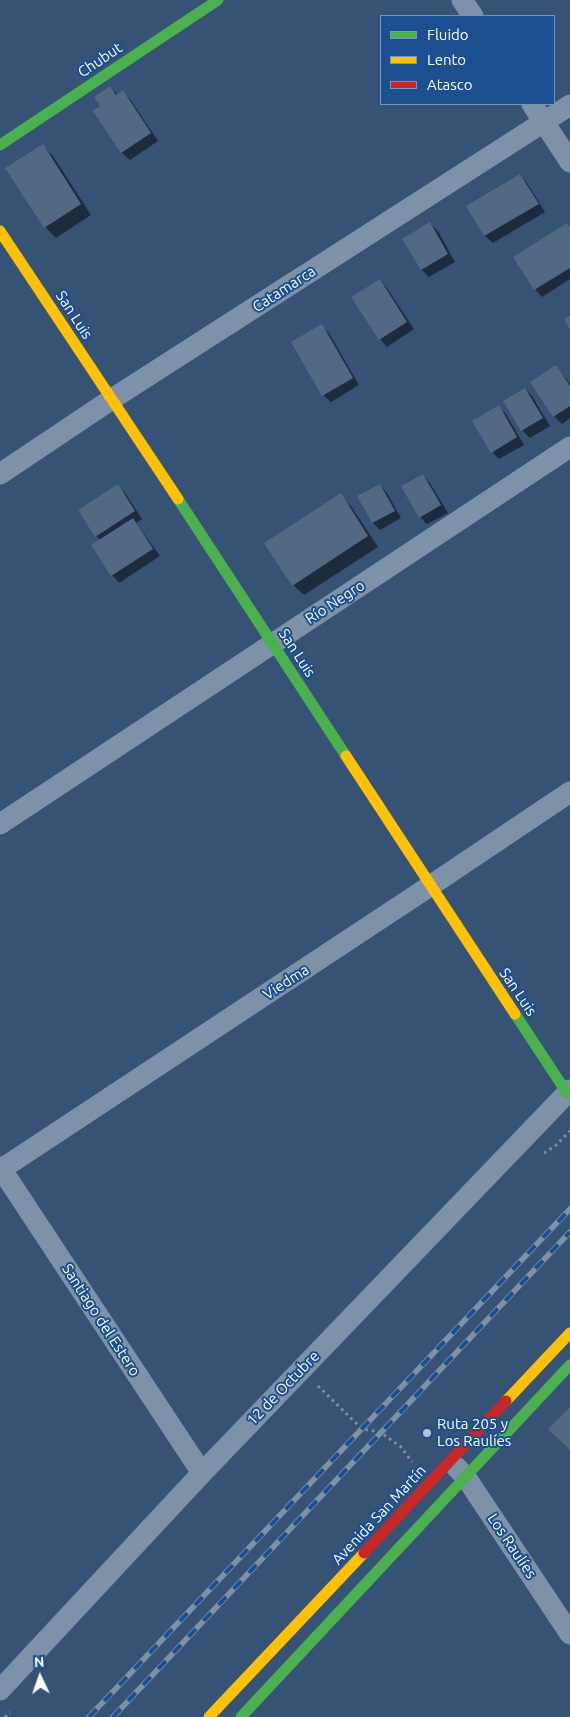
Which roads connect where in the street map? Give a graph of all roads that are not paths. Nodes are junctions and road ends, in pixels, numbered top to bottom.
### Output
1 (218, 0) edge
2 (462, 0) edge
3 (472, 15) edge
4 (533, 105) edge
5 (570, 105) edge
6 (544, 122) junction
7 (0, 145) edge
8 (570, 162) edge
9 (0, 230) edge
10 (112, 399) junction
11 (570, 447) edge
12 (0, 474) edge
13 (273, 643) junction
14 (570, 792) edge
15 (0, 824) edge
16 (430, 886) junction
17 (569, 1092) edge
18 (0, 1169) edge
19 (570, 1332) edge
20 (570, 1365) edge
21 (458, 1468) junction
22 (202, 1473) junction
23 (570, 1634) edge
24 (0, 1690) edge
25 (226, 1700) junction
26 (209, 1717) edge
27 (240, 1717) edge

1 - 7 street, Chubut
2 - 3 street
4 - 6 street
5 - 6 street, Catamarca
6 - 8 street
6 - 10 street, Catamarca
9 - 10 street, San Luis
10 - 12 street, Catamarca
10 - 13 street, San Luis
11 - 13 street, Río Negro
13 - 15 street, Río Negro
13 - 16 street, San Luis
14 - 16 street, Viedma
16 - 17 street, San Luis
16 - 18 street, Viedma
17 - 22 street, 12 de Octubre
18 - 22 street, Santiago del Estero
19 - 21 street, Avenida San Martín
20 - 21 street, Avenida San Martín
21 - 23 street, Los Raulíes
21 - 25 street, Avenida San Martín
21 - 27 street, Avenida San Martín
22 - 24 street, 12 de Octubre
25 - 26 street, Avenida San Martín
25 - 27 street

